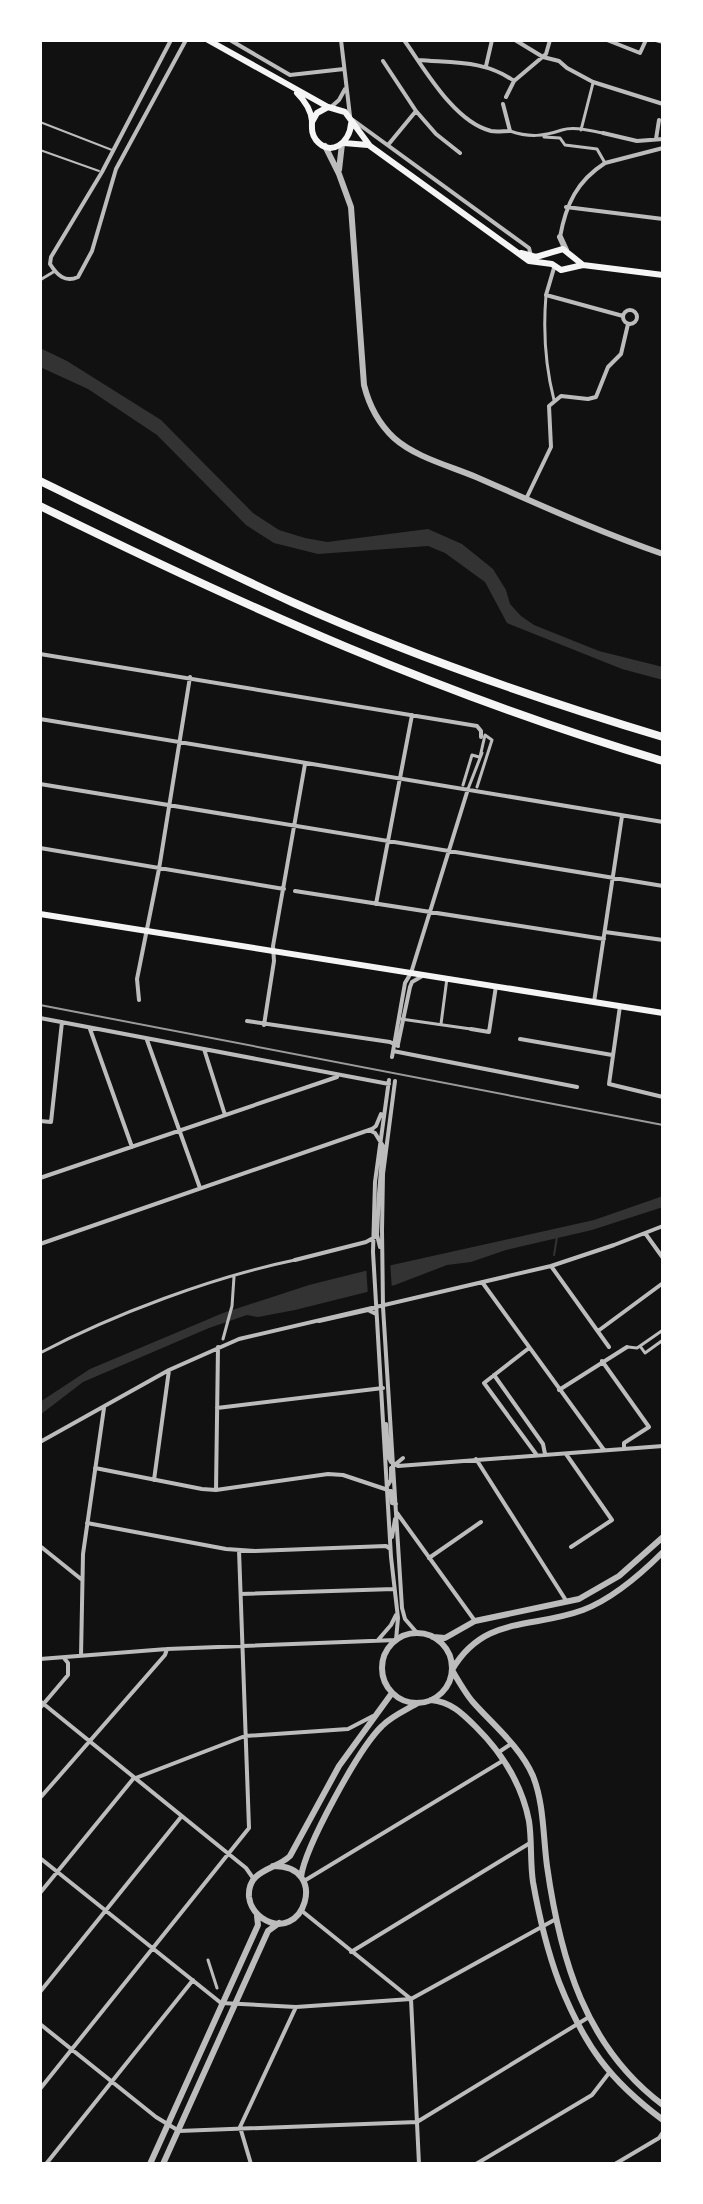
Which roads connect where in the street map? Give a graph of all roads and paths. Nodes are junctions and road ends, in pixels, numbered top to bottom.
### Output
1 (171, 40) edge
2 (186, 40) edge
3 (208, 40) edge
4 (230, 40) edge
5 (341, 40) edge
6 (404, 40) edge
7 (492, 40) edge
8 (515, 40) edge
9 (550, 40) edge
10 (607, 40) edge
11 (646, 40) edge
12 (656, 40) edge
13 (663, 42) edge
14 (543, 57) junction
15 (418, 60) junction
16 (383, 61) dead end
17 (486, 66) junction
18 (344, 69) junction
19 (514, 81) junction
20 (593, 82) junction
21 (346, 86) junction
22 (295, 90) junction
23 (506, 97) dead end
24 (503, 104) dead end
25 (663, 104) edge
26 (330, 107) junction
27 (416, 111) junction
28 (659, 120) dead end
29 (351, 121) junction
30 (40, 122) edge
31 (312, 122) junction
32 (581, 130) junction
33 (510, 131) junction
34 (603, 133) joint
35 (544, 135) junction
36 (656, 139) junction
37 (663, 139) edge
38 (343, 144) junction
39 (388, 145) junction
40 (325, 146) junction
41 (370, 146) junction
42 (663, 148) edge
43 (40, 150) edge
44 (113, 151) junction
45 (460, 153) dead end
46 (605, 163) junction
47 (102, 172) junction
48 (339, 174) junction
49 (566, 207) junction
50 (663, 219) edge
51 (560, 237) junction
52 (517, 252) junction
53 (554, 252) junction
54 (568, 253) junction
55 (531, 256) junction
56 (583, 265) junction
57 (553, 266) junction
58 (568, 268) junction
59 (55, 271) junction
60 (663, 275) edge
61 (40, 280) edge
62 (546, 295) junction
63 (623, 316) junction
64 (628, 324) junction
65 (554, 400) junction
66 (40, 481) edge
67 (526, 499) junction
68 (40, 506) edge
69 (663, 554) edge
70 (40, 654) edge
71 (190, 677) junction
72 (412, 715) junction
73 (40, 719) edge
74 (481, 737) dead end
75 (663, 737) edge
76 (180, 741) junction
77 (481, 755) junction
78 (486, 759) junction
79 (663, 761) edge
80 (305, 764) junction
81 (400, 778) junction
82 (40, 784) edge
83 (463, 785) dead end
84 (477, 787) dead end
85 (468, 789) junction
86 (169, 806) junction
87 (622, 816) junction
88 (663, 822) edge
89 (293, 828) junction
90 (387, 842) junction
91 (40, 848) edge
92 (449, 852) junction
93 (159, 869) junction
94 (613, 878) junction
95 (663, 886) edge
96 (284, 889) junction
97 (295, 891) dead end
98 (376, 904) junction
99 (430, 911) junction
100 (40, 914) edge
101 (147, 931) junction
102 (605, 932) junction
103 (604, 939) junction
104 (663, 940) edge
105 (273, 951) junction
106 (400, 971) junction
107 (411, 973) junction
108 (424, 975) junction
109 (447, 978) junction
110 (407, 980) junction
111 (496, 986) junction
112 (139, 1000) dead end
113 (594, 1002) junction
114 (620, 1006) junction
115 (663, 1013) edge
116 (40, 1018) edge
117 (400, 1019) junction
118 (247, 1021) dead end
119 (62, 1022) junction
120 (441, 1024) junction
121 (264, 1025) junction
122 (89, 1028) junction
123 (471, 1029) joint
124 (520, 1039) dead end
125 (147, 1040) junction
126 (204, 1049) junction
127 (395, 1049) junction
128 (612, 1055) junction
129 (341, 1076) junction
130 (391, 1082) junction
131 (577, 1087) dead end
132 (663, 1097) edge
133 (385, 1103) junction
134 (225, 1115) junction
135 (40, 1121) edge
136 (367, 1130) junction
137 (179, 1132) junction
138 (380, 1139) junction
139 (387, 1144) junction
140 (132, 1147) junction
141 (40, 1178) edge
142 (200, 1188) junction
143 (663, 1226) edge
144 (382, 1230) junction
145 (645, 1233) junction
146 (373, 1243) junction
147 (40, 1244) edge
148 (383, 1247) junction
149 (663, 1258) edge
150 (295, 1260) joint
151 (551, 1266) junction
152 (234, 1277) junction
153 (482, 1282) junction
154 (663, 1283) edge
155 (383, 1305) junction
156 (377, 1307) junction
157 (377, 1315) junction
158 (313, 1321) junction
159 (663, 1330) edge
160 (598, 1331) junction
161 (223, 1339) dead end
162 (663, 1340) edge
163 (640, 1346) junction
164 (218, 1347) junction
165 (609, 1347) dead end
166 (627, 1347) joint
167 (529, 1348) junction
168 (40, 1353) edge
169 (602, 1361) junction
170 (169, 1370) junction
171 (494, 1375) junction
172 (383, 1388) junction
173 (559, 1390) junction
174 (104, 1406) junction
175 (217, 1408) junction
176 (384, 1418) junction
177 (40, 1442) edge
178 (663, 1446) edge
179 (393, 1449) junction
180 (624, 1449) junction
181 (604, 1450) junction
182 (565, 1453) junction
183 (545, 1454) junction
184 (537, 1455) junction
185 (403, 1458) junction
186 (476, 1459) junction
187 (395, 1464) junction
188 (410, 1464) junction
189 (95, 1468) junction
190 (395, 1475) junction
191 (154, 1480) junction
192 (373, 1484) junction
193 (389, 1487) junction
194 (216, 1490) junction
195 (396, 1504) junction
196 (397, 1515) junction
197 (481, 1522) dead end
198 (87, 1523) junction
199 (663, 1537) edge
200 (391, 1541) junction
201 (40, 1546) edge
202 (386, 1547) junction
203 (571, 1547) dead end
204 (239, 1550) junction
205 (663, 1552) edge
206 (429, 1558) junction
207 (81, 1579) junction
208 (391, 1589) junction
209 (241, 1594) junction
210 (567, 1602) junction
211 (396, 1609) junction
212 (475, 1621) junction
213 (418, 1634) junction
214 (433, 1637) junction
215 (396, 1640) junction
216 (376, 1642) junction
217 (243, 1646) junction
218 (167, 1649) junction
219 (81, 1656) junction
220 (64, 1658) junction
221 (40, 1659) edge
222 (452, 1670) junction
223 (392, 1693) junction
224 (431, 1700) junction
225 (419, 1703) junction
226 (41, 1704) edge
227 (375, 1715) junction
228 (245, 1736) junction
229 (89, 1742) junction
230 (511, 1744) junction
231 (499, 1752) junction
232 (504, 1760) junction
233 (133, 1779) junction
234 (40, 1798) edge
235 (181, 1817) junction
236 (544, 1833) junction
237 (530, 1841) junction
238 (229, 1854) junction
239 (40, 1858) edge
240 (273, 1866) junction
241 (56, 1871) junction
242 (302, 1879) junction
243 (254, 1880) junction
244 (40, 1893) edge
245 (105, 1909) junction
246 (302, 1911) junction
247 (256, 1913) junction
248 (556, 1919) junction
249 (279, 1923) junction
250 (542, 1926) junction
251 (154, 1948) junction
252 (351, 1952) junction
253 (208, 1960) dead end
254 (193, 1980) junction
255 (217, 1988) dead end
256 (40, 1992) edge
257 (411, 1999) junction
258 (221, 2003) junction
259 (234, 2006) junction
260 (296, 2007) junction
261 (589, 2017) junction
262 (579, 2023) junction
263 (40, 2024) edge
264 (72, 2050) junction
265 (609, 2073) junction
266 (111, 2081) junction
267 (40, 2089) edge
268 (663, 2105) edge
269 (663, 2120) edge
270 (417, 2122) junction
271 (168, 2125) junction
272 (240, 2127) junction
273 (179, 2131) junction
274 (663, 2132) edge
275 (46, 2164) edge
276 (150, 2164) edge
277 (163, 2164) edge
278 (251, 2164) edge
279 (419, 2164) edge
280 (476, 2164) edge
281 (615, 2164) edge

1 - 44 street
2 - 59 street
3 - 22 main road
4 - 18 street
5 - 18 street
6 - 15 street
7 - 17 street
8 - 14 street
9 - 14 street
10 - 11 street
12 - 13 street
14 - 19 street
14 - 20 street
15 - 17 street
15 - 33 street
16 - 27 street
17 - 19 street
18 - 21 street
19 - 23 street
20 - 25 street
20 - 32 street
21 - 26 street
21 - 29 street
22 - 26 main road
22 - 31 main road
24 - 33 street
26 - 29 main road
26 - 31 main road
27 - 39 street
27 - 45 street
28 - 36 street
29 - 38 main road
29 - 39 street
29 - 41 main road
30 - 44 lane
31 - 40 main road
32 - 34 street
32 - 35 street
33 - 35 street
34 - 36 street
35 - 46 street
36 - 37 street
38 - 40 main road
38 - 41 main road
38 - 48 street
39 - 55 street
40 - 48 street
41 - 52 main road
42 - 46 street
43 - 47 lane
44 - 47 street
46 - 49 street
47 - 59 street
48 - 67 street
49 - 50 street
49 - 51 street
51 - 53 street
51 - 54 street
52 - 55 main road
52 - 57 main road
53 - 54 main road
53 - 55 main road
53 - 57 main road
54 - 56 main road
54 - 58 main road
56 - 58 main road
56 - 60 main road
57 - 58 main road
57 - 62 street
59 - 61 street
62 - 63 street
62 - 65 street
63 - 64 street
63 - 64 street
64 - 65 street
65 - 67 street
66 - 75 highway
67 - 69 street
68 - 79 highway
70 - 71 street
71 - 72 street
71 - 76 street
72 - 74 street
72 - 81 street
73 - 76 street
76 - 80 street
76 - 86 street
77 - 78 street
77 - 78 street
77 - 83 street
77 - 85 street
78 - 84 street
80 - 81 street
80 - 89 street
81 - 85 street
81 - 90 street
82 - 86 street
85 - 87 street
85 - 92 street
86 - 89 street
86 - 93 street
87 - 88 street
87 - 94 street
89 - 90 street
89 - 96 street
90 - 92 street
90 - 98 street
91 - 93 street
92 - 94 street
92 - 99 street
93 - 96 street
93 - 101 street
94 - 95 street
94 - 102 street
96 - 105 street
97 - 98 street
98 - 99 street
99 - 103 street
99 - 107 street
100 - 101 main road
101 - 105 main road
101 - 112 street
102 - 103 street
102 - 104 street
103 - 113 street
105 - 106 main road
105 - 121 street
106 - 107 main road
106 - 110 street
107 - 108 main road
107 - 110 street
108 - 109 main road
108 - 117 street
109 - 111 main road
109 - 120 street
110 - 117 street
111 - 113 main road
111 - 123 street
113 - 114 main road
114 - 115 main road
114 - 128 street
116 - 119 street
117 - 120 street
117 - 127 street
118 - 121 street
119 - 122 street
119 - 135 street
120 - 123 street
121 - 127 street
122 - 125 street
122 - 140 street
124 - 128 street
125 - 126 street
125 - 137 street
126 - 129 street
126 - 134 street
127 - 131 street
128 - 132 street
129 - 130 street
129 - 134 street
130 - 133 street
130 - 139 street
133 - 136 street
133 - 138 street
134 - 137 street
136 - 138 street
136 - 142 street
137 - 140 street
137 - 142 street
138 - 139 street
138 - 146 street
139 - 144 street
139 - 146 street
140 - 141 street
142 - 147 street
143 - 145 street
144 - 146 street
144 - 148 street
145 - 149 street
145 - 151 street
146 - 148 street
146 - 148 street
146 - 150 street
146 - 156 street
148 - 155 street
150 - 152 street
151 - 153 street
151 - 160 street
152 - 161 street
152 - 168 street
153 - 155 street
153 - 167 street
154 - 160 street
155 - 156 street
155 - 179 street
156 - 157 street
156 - 158 street
157 - 158 street
157 - 172 street
158 - 164 street
159 - 163 street
160 - 165 street
162 - 163 street
163 - 166 street
164 - 170 street
164 - 175 street
166 - 169 street
167 - 171 street
167 - 173 street
169 - 173 street
169 - 180 street
170 - 174 street
170 - 191 street
171 - 183 street
171 - 184 street
172 - 175 street
172 - 176 street
173 - 181 street
174 - 177 street
174 - 189 street
175 - 194 street
176 - 187 street
176 - 193 street
178 - 180 street
179 - 185 street
179 - 187 street
180 - 181 street
181 - 182 street
182 - 183 street
182 - 203 street
183 - 184 street
184 - 186 street
185 - 187 street
185 - 188 street
186 - 188 street
186 - 210 street
187 - 188 street
187 - 190 street
187 - 193 street
188 - 190 street
189 - 191 street
189 - 198 street
190 - 195 street
191 - 194 street
192 - 193 street
192 - 193 street
192 - 194 street
193 - 195 street
193 - 200 street
195 - 196 street
196 - 200 street
196 - 206 street
196 - 213 street
197 - 206 street
198 - 204 street
198 - 207 street
199 - 210 street
200 - 202 street
201 - 207 street
202 - 204 street
202 - 208 street
204 - 209 street
205 - 222 street
206 - 212 street
207 - 219 street
208 - 209 street
208 - 211 street
209 - 217 street
210 - 212 street
211 - 215 street
211 - 216 street
212 - 214 street
213 - 214 street
213 - 215 street
214 - 222 street
215 - 216 street
215 - 223 street
216 - 217 street
217 - 218 street
217 - 228 street
218 - 219 street
218 - 229 street
219 - 220 street
220 - 221 street
220 - 226 street
222 - 224 street
222 - 230 street
223 - 225 street
223 - 227 street
224 - 225 street
224 - 231 street
225 - 242 street
226 - 229 street
227 - 228 street
227 - 240 street
228 - 233 street
228 - 238 street
229 - 233 street
229 - 234 street
230 - 231 street
230 - 236 street
231 - 232 street
232 - 237 street
232 - 242 street
233 - 235 street
233 - 241 street
235 - 238 street
235 - 245 street
236 - 237 street
236 - 248 street
237 - 250 street
237 - 252 street
238 - 243 street
238 - 251 street
239 - 241 street
240 - 242 street
240 - 243 street
241 - 244 street
241 - 245 street
242 - 246 street
243 - 247 street
245 - 251 street
245 - 256 street
246 - 249 street
246 - 252 street
247 - 249 street
247 - 258 street
248 - 250 street
248 - 261 street
249 - 259 street
250 - 257 street
250 - 262 street
251 - 254 street
251 - 264 street
252 - 257 street
253 - 255 street
254 - 258 street
254 - 266 street
257 - 260 street
257 - 270 street
258 - 259 street
258 - 271 street
259 - 260 street
259 - 273 street
260 - 272 street
261 - 262 street
261 - 268 street
262 - 265 street
262 - 270 street
263 - 264 street
264 - 266 street
264 - 267 street
265 - 269 street
265 - 280 street
266 - 271 street
266 - 275 street
270 - 272 street
270 - 279 street
271 - 273 street
271 - 276 street
272 - 273 street
272 - 278 street
273 - 277 street
274 - 281 street

